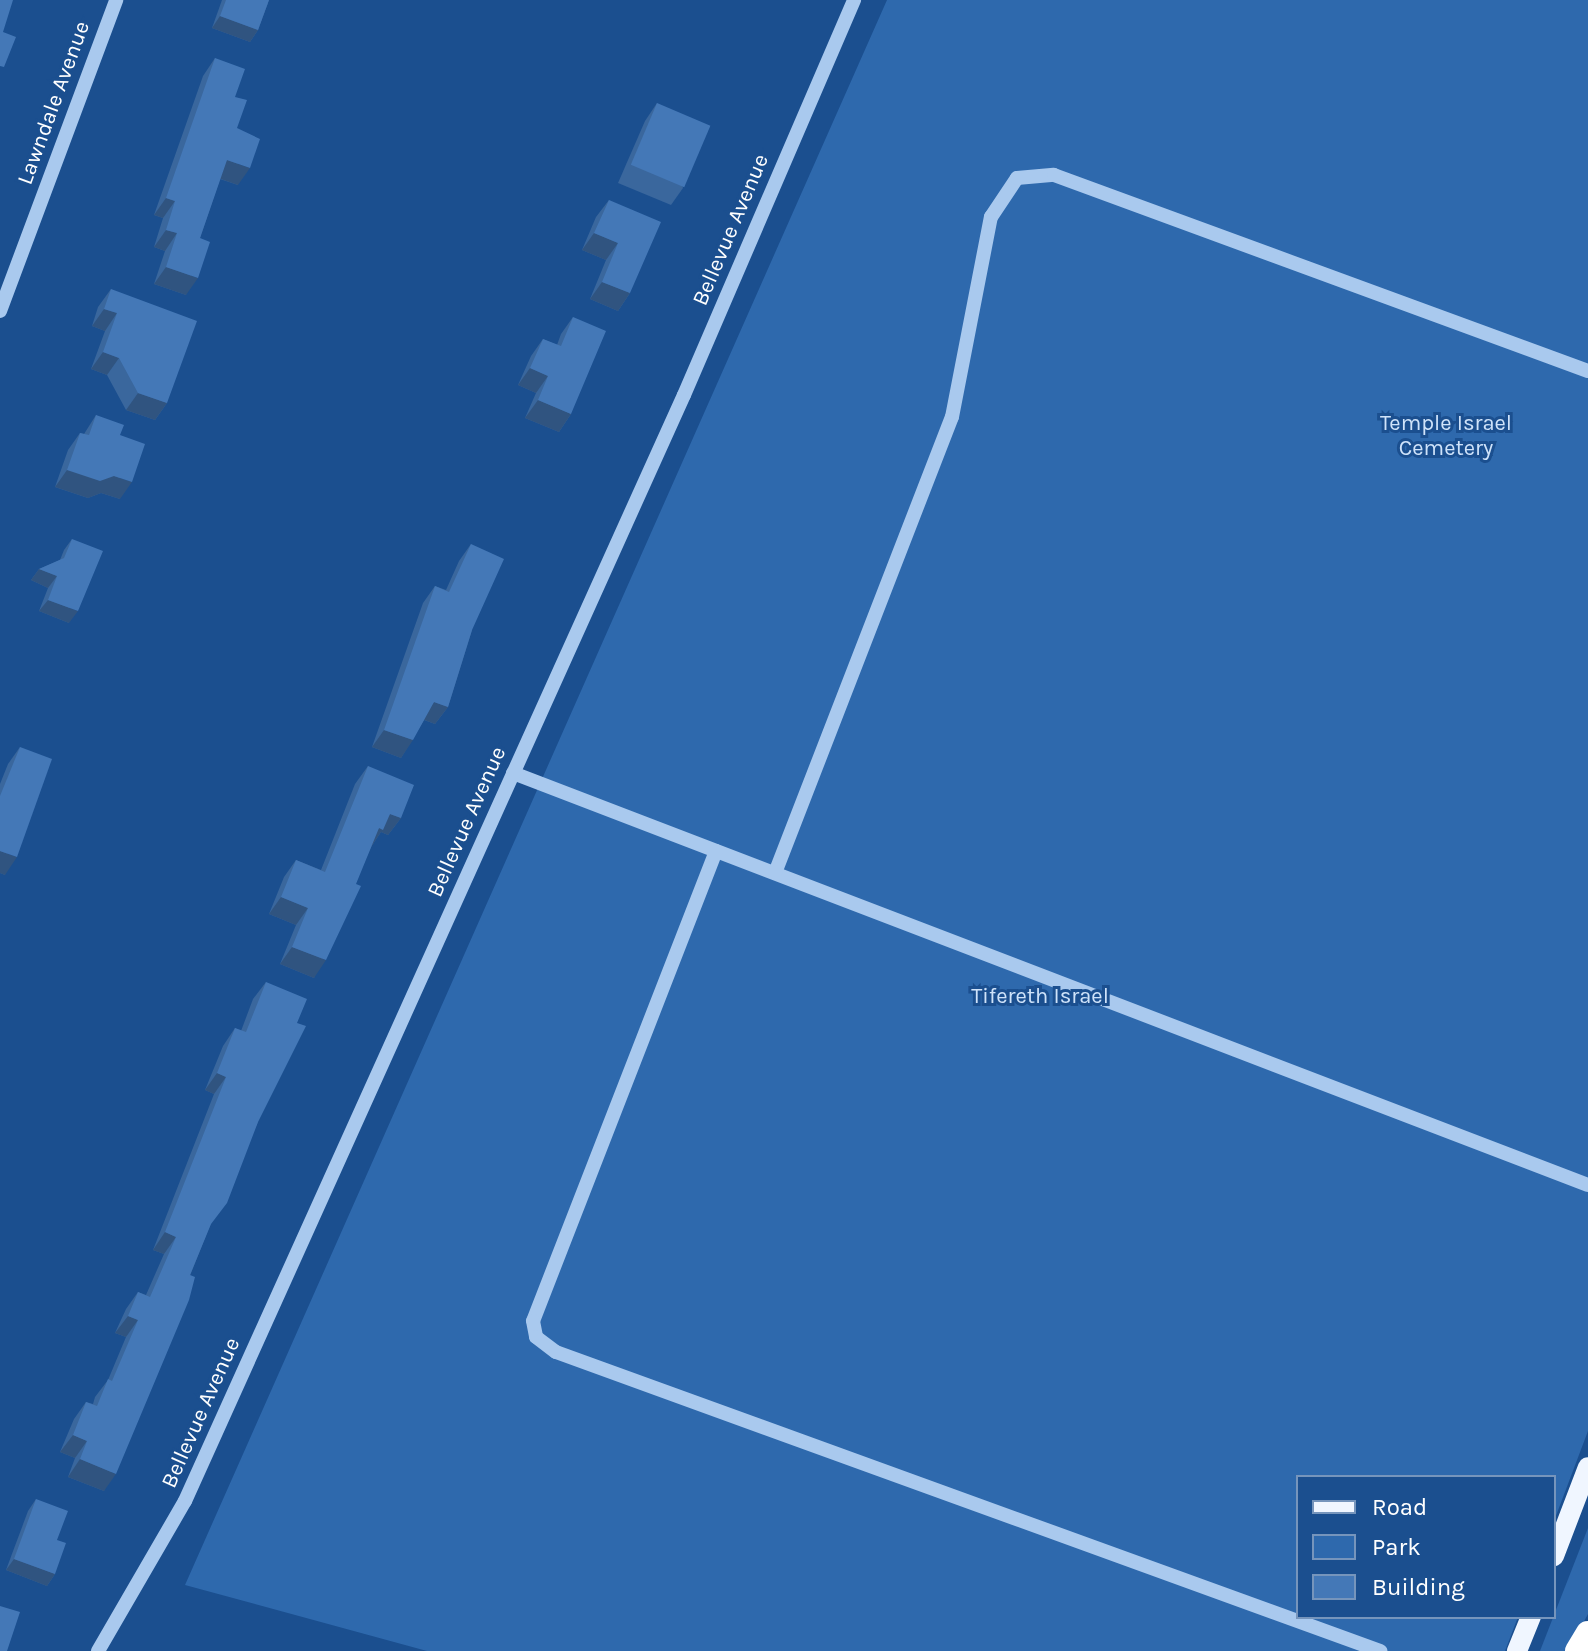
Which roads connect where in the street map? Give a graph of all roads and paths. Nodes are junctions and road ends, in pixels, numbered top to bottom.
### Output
1 (116, 0) edge
2 (854, 0) edge
3 (0, 311) edge
4 (1588, 371) edge
5 (513, 773) junction
6 (716, 851) junction
7 (775, 873) junction
8 (1588, 1185) edge
9 (1588, 1467) edge
10 (1556, 1551) edge
11 (1530, 1619) edge
12 (1588, 1633) edge
13 (98, 1651) edge
14 (1380, 1651) edge
15 (1517, 1651) edge
16 (1577, 1651) edge

1 - 3 street, Lawndale Avenue
2 - 5 street, Bellevue Avenue
4 - 7 street
5 - 6 street
5 - 13 street, Bellevue Avenue
6 - 7 street
6 - 14 street
7 - 8 street
9 - 10 main road
11 - 15 main road
12 - 16 highway

